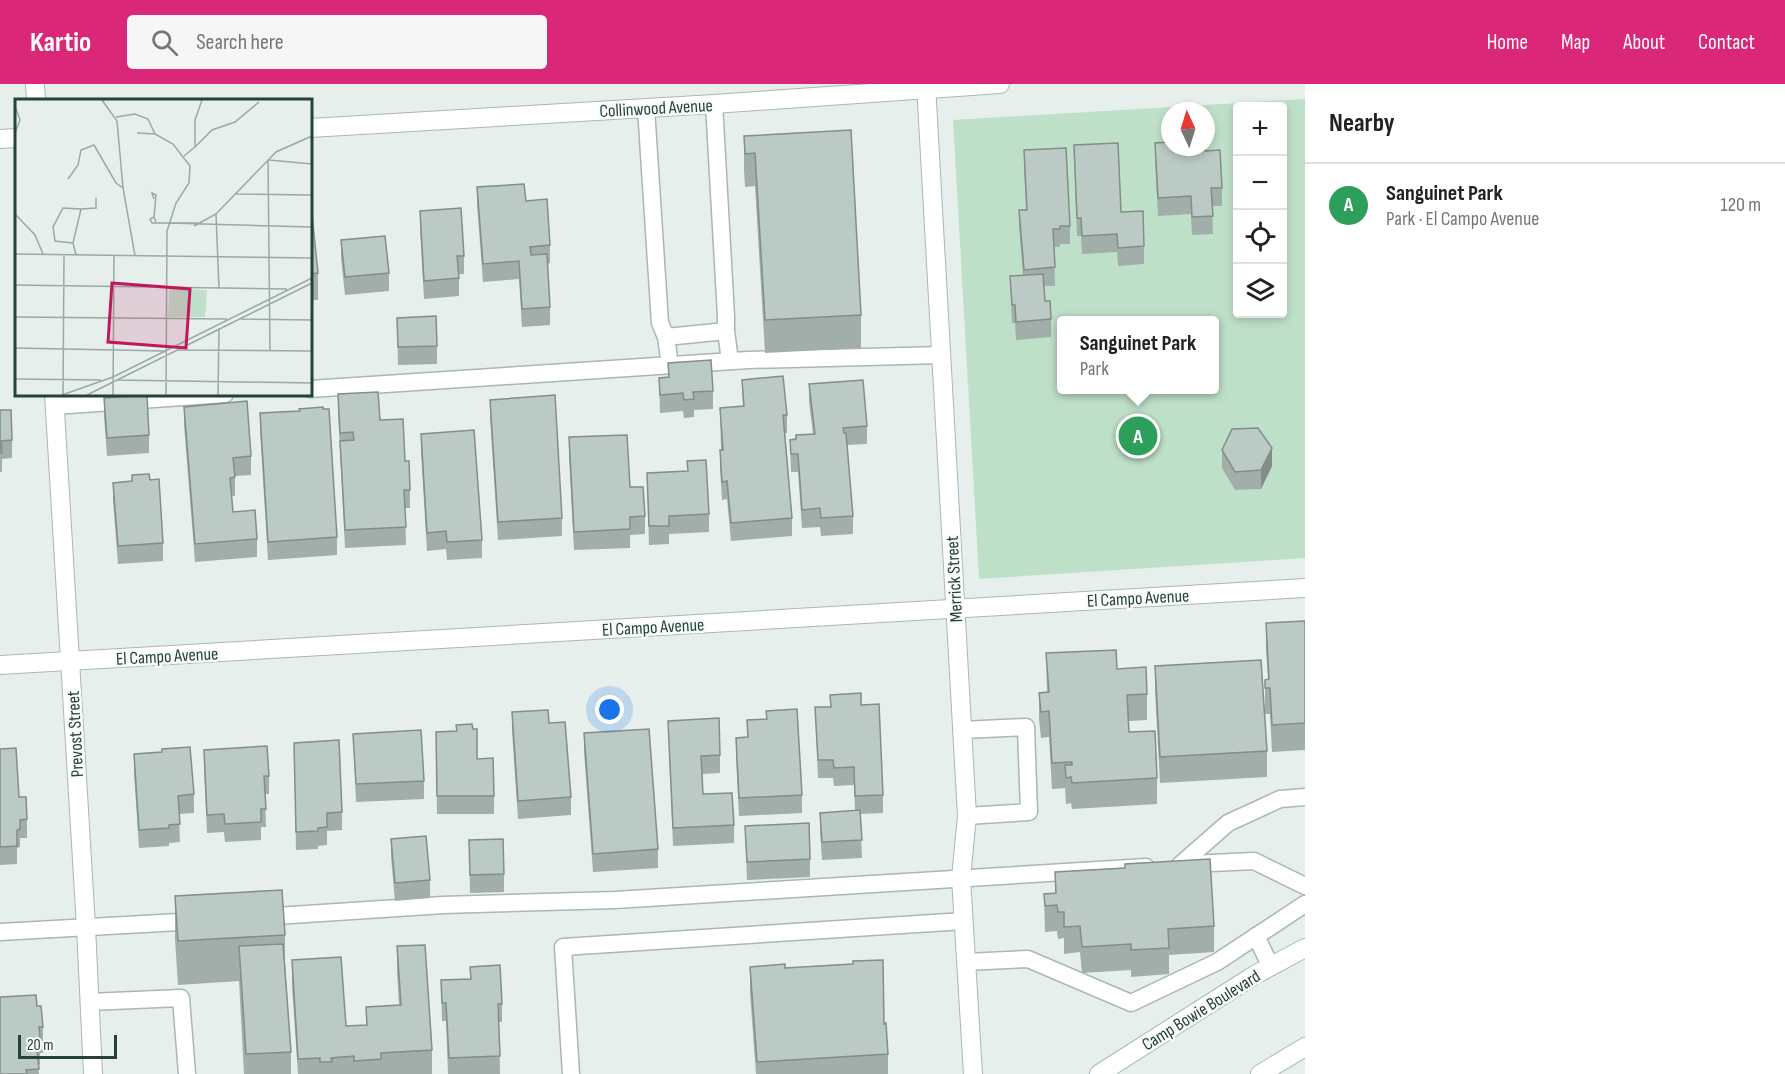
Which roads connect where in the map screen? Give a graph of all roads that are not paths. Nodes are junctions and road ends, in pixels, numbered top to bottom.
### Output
1 (34, 84) edge
2 (1000, 84) edge
3 (927, 86) edge
4 (36, 99) edge
5 (714, 104) junction
6 (646, 108) junction
7 (312, 128) edge
8 (15, 138) edge
9 (0, 139) edge
10 (726, 331) junction
11 (666, 337) junction
12 (941, 356) junction
13 (730, 361) junction
14 (669, 365) junction
15 (312, 388) edge
16 (168, 396) edge
17 (55, 400) edge
18 (1305, 588) edge
19 (955, 609) junction
20 (71, 661) junction
21 (0, 665) edge
22 (962, 730) junction
23 (1305, 797) edge
24 (966, 816) junction
25 (1168, 865) junction
26 (961, 878) junction
27 (1305, 886) edge
28 (1305, 904) edge
29 (247, 918) edge
30 (212, 920) edge
31 (964, 921) junction
32 (86, 927) junction
33 (0, 932) edge
34 (1256, 936) junction
35 (1305, 948) edge
36 (966, 962) junction
37 (1271, 967) junction
38 (89, 1002) junction
39 (1305, 1047) edge
40 (93, 1074) edge
41 (187, 1074) edge
42 (571, 1074) edge
43 (973, 1074) edge
44 (1099, 1074) edge
45 (1260, 1074) edge

1 - 4 street
2 - 3 street, Collinwood Avenue
3 - 5 street, Collinwood Avenue
3 - 12 street, Merrick Street
5 - 6 street, Collinwood Avenue
5 - 10 lane
6 - 7 street, Collinwood Avenue
6 - 11 lane
8 - 9 street
10 - 11 lane
10 - 13 lane
11 - 14 lane
12 - 13 lane
12 - 19 street, Merrick Street
13 - 14 lane
14 - 15 lane
16 - 17 lane
17 - 20 street, Prevost Street
18 - 19 street, El Campo Avenue
19 - 20 street, El Campo Avenue
19 - 22 street, Merrick Street
20 - 21 street, El Campo Avenue
20 - 32 street, Prevost Street
22 - 24 street, Merrick Street
22 - 24 lane
23 - 25 lane
24 - 26 street, Merrick Street
25 - 26 lane
25 - 27 lane
26 - 29 lane
26 - 31 street, Merrick Street
28 - 34 lane
30 - 32 lane
31 - 36 street, Merrick Street
31 - 42 lane
32 - 33 lane
32 - 38 street, Prevost Street
34 - 36 lane
34 - 37 lane
35 - 37 street, Camp Bowie Boulevard
36 - 43 street, Merrick Street
37 - 44 street, Camp Bowie Boulevard
38 - 40 street, Prevost Street
38 - 41 lane
39 - 45 street

